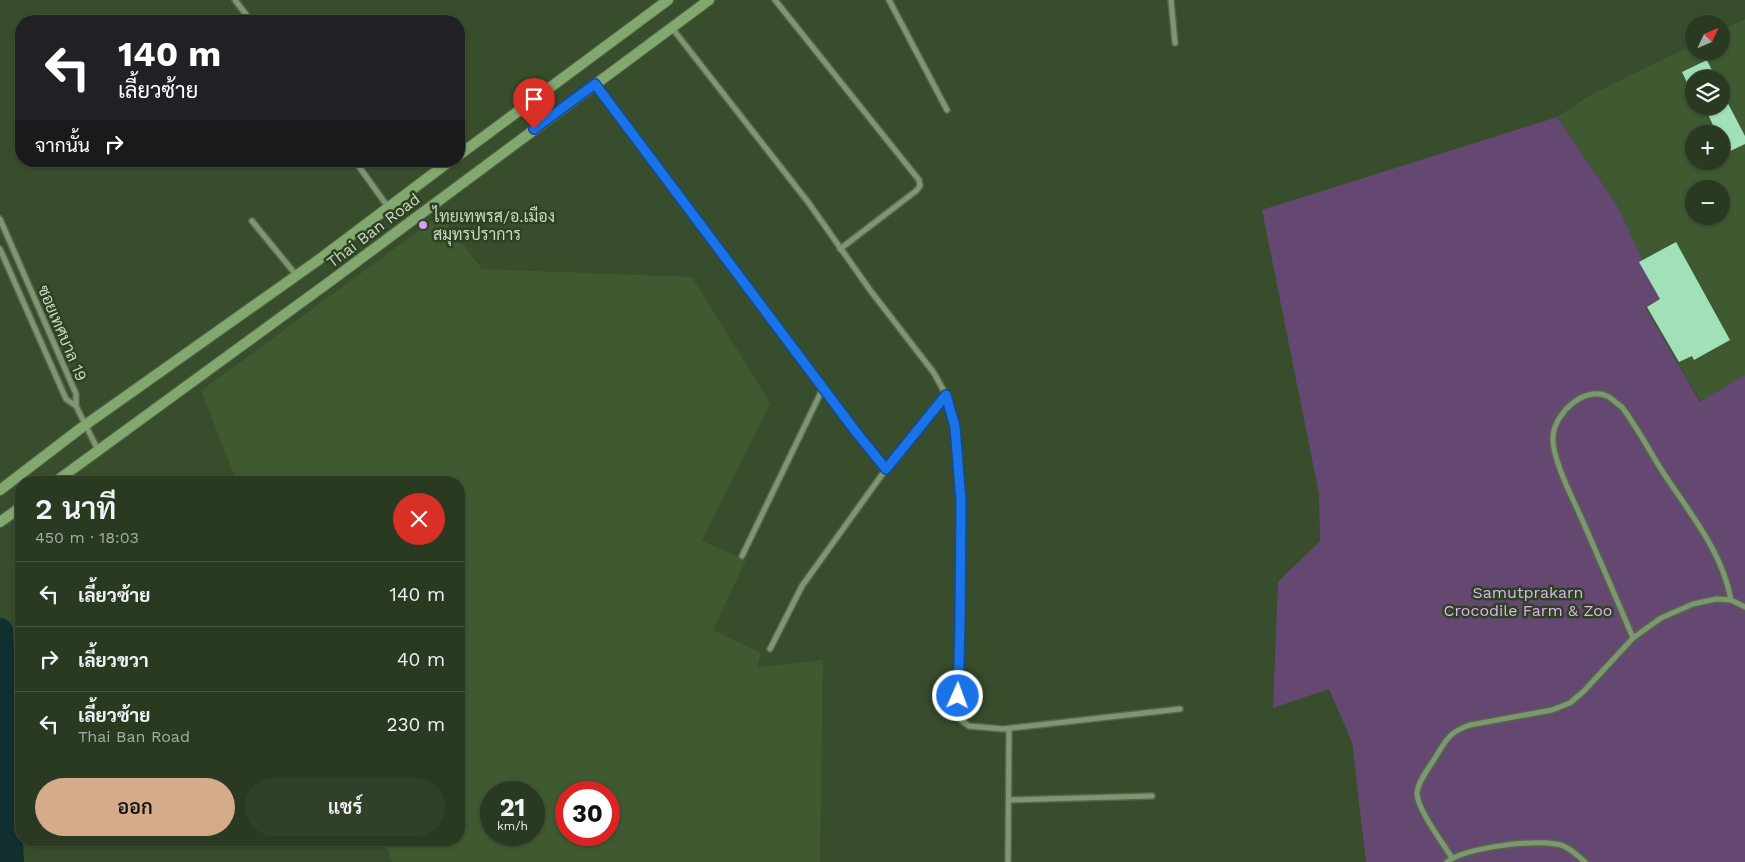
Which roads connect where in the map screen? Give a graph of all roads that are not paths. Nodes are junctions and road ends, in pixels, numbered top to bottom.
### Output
1 (235, 0) edge
2 (668, 0) edge
3 (709, 0) edge
4 (775, 0) edge
5 (889, 0) edge
6 (1171, 0) edge
7 (246, 15) edge
8 (672, 27) junction
9 (1175, 43) dead end
10 (595, 84) junction
11 (947, 110) dead end
12 (465, 151) edge
13 (359, 167) edge
14 (442, 167) edge
15 (389, 207) junction
16 (0, 219) edge
17 (252, 221) dead end
18 (840, 248) junction
19 (0, 249) edge
20 (297, 276) junction
21 (823, 388) junction
22 (946, 395) junction
23 (76, 406) junction
24 (85, 425) junction
25 (98, 451) junction
26 (886, 469) junction
27 (18, 476) edge
28 (63, 476) edge
29 (15, 479) edge
30 (0, 490) edge
31 (15, 511) edge
32 (0, 522) edge
33 (742, 556) dead end
34 (1731, 600) junction
35 (1745, 607) edge
36 (1633, 638) junction
37 (770, 649) dead end
38 (1180, 709) dead end
39 (1009, 729) junction
40 (1152, 796) dead end
41 (1009, 800) junction
42 (1452, 858) junction
43 (1008, 862) edge
44 (1447, 862) edge
45 (1585, 862) edge

1 - 7 street
2 - 12 street
3 - 8 street, Thai Ban Road
4 - 18 street
5 - 11 street
6 - 9 street
8 - 10 street, Thai Ban Road
8 - 18 street
10 - 21 street
10 - 25 street, Thai Ban Road
13 - 15 street
14 - 15 street, Thai Ban Road
15 - 20 street, Thai Ban Road
16 - 23 street, ซอยเทศบาล 19
17 - 20 street
18 - 22 street
19 - 23 street, ซอยเทศบาล 19
20 - 24 street, Thai Ban Road
21 - 26 street
21 - 33 street
22 - 26 street
22 - 39 street
23 - 24 street
24 - 25 street
24 - 27 street, Thai Ban Road
25 - 28 street, Thai Ban Road
26 - 37 street
29 - 30 street, Thai Ban Road
31 - 32 street
34 - 35 street
34 - 36 street
34 - 36 street
36 - 42 street
38 - 39 street
39 - 41 street
40 - 41 street
41 - 43 street
42 - 44 street
42 - 45 street

